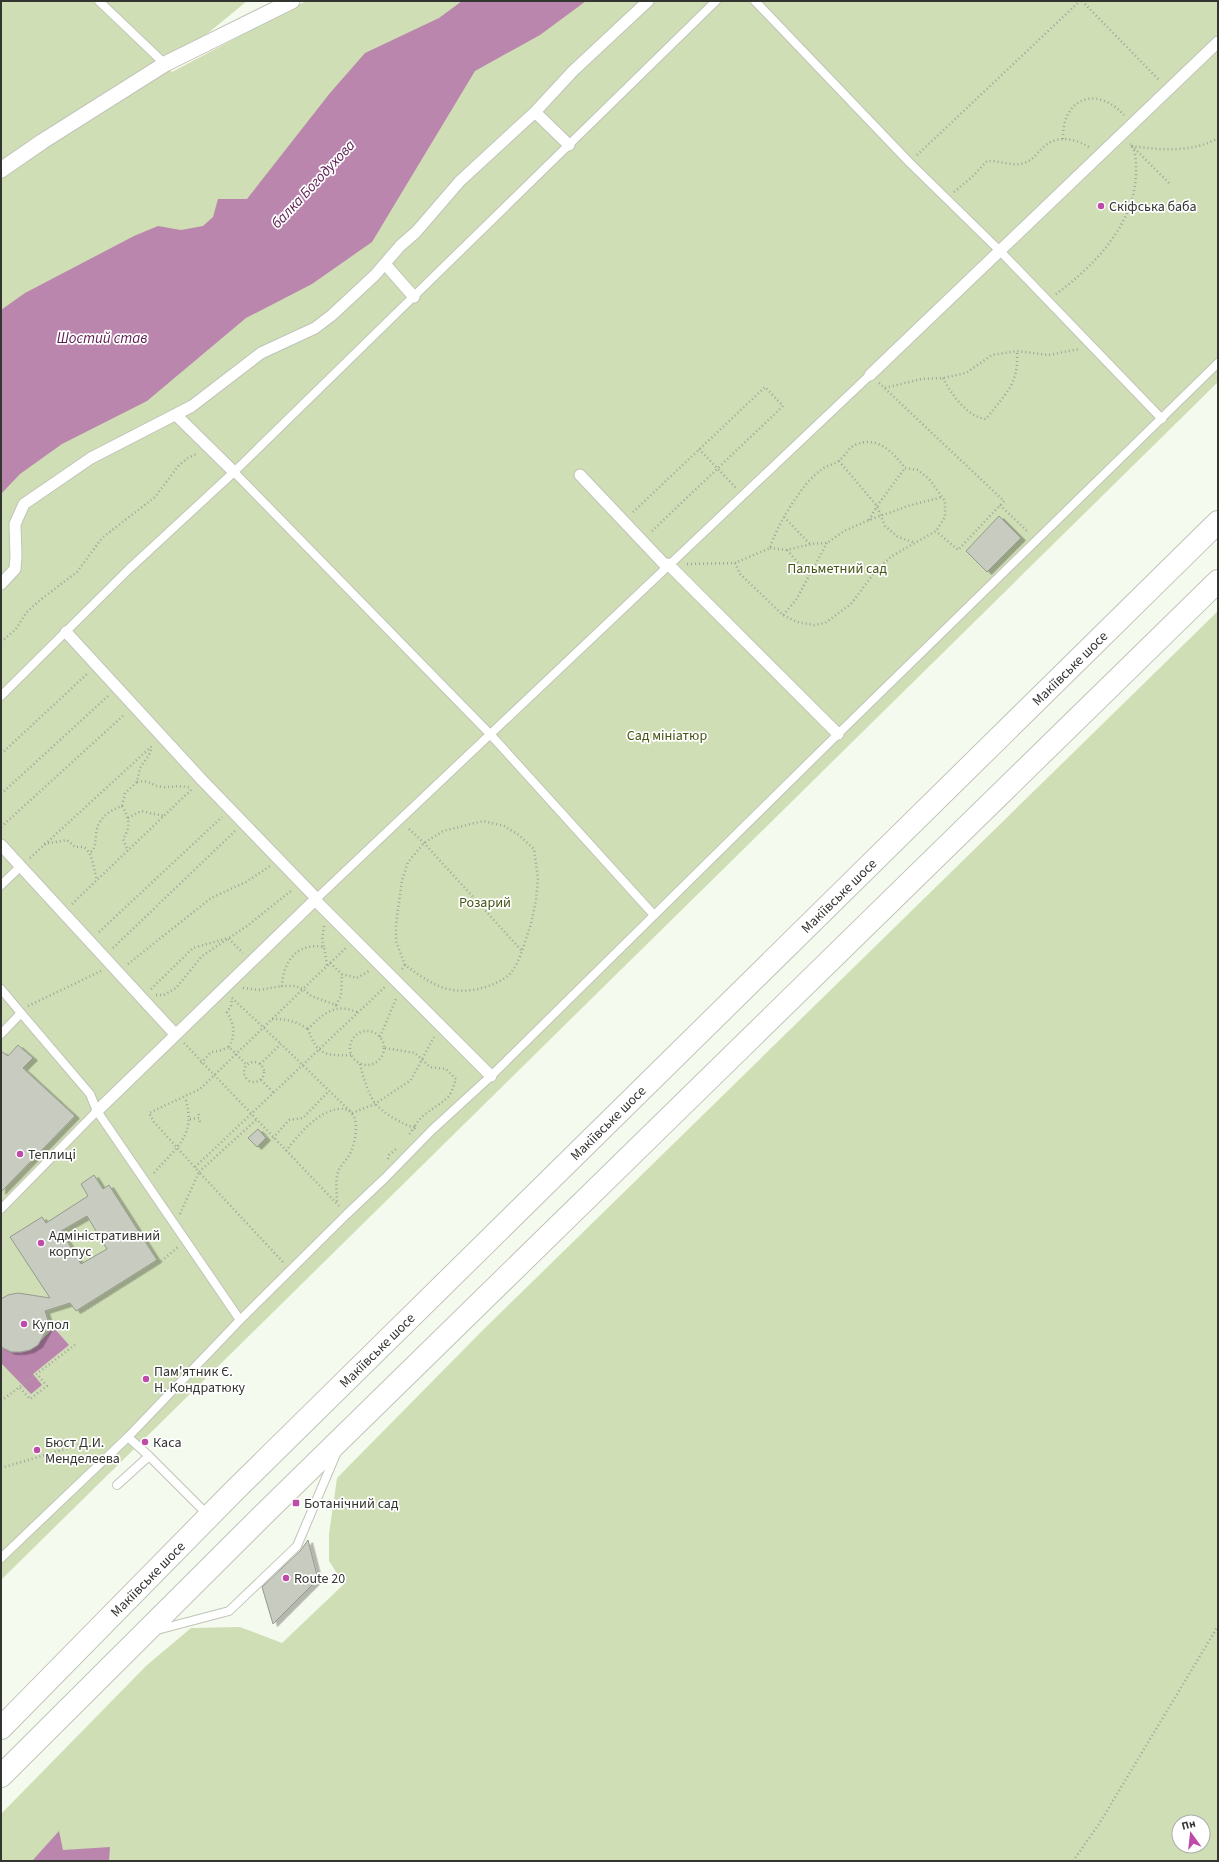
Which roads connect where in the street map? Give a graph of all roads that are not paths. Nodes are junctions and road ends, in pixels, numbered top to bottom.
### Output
1 (98, 1) edge
2 (292, 1) edge
3 (648, 1) edge
4 (716, 1) edge
5 (755, 1) edge
6 (1218, 42) edge
7 (165, 64) junction
8 (535, 112) junction
9 (569, 145) junction
10 (1, 170) edge
11 (1000, 251) junction
12 (385, 264) junction
13 (414, 297) junction
14 (1218, 363) edge
15 (870, 375) joint
16 (176, 414) junction
17 (1162, 419) junction
18 (234, 472) junction
19 (580, 475) dead end
20 (1218, 522) edge
21 (667, 565) junction
22 (1218, 581) edge
23 (1, 584) edge
24 (66, 632) junction
25 (1, 696) edge
26 (490, 734) junction
27 (838, 734) junction
28 (1, 845) edge
29 (21, 866) junction
30 (1, 885) edge
31 (316, 899) junction
32 (654, 915) junction
33 (1, 989) edge
34 (20, 1012) junction
35 (1, 1034) edge
36 (175, 1034) junction
37 (491, 1076) junction
38 (97, 1112) junction
39 (1, 1209) edge
40 (240, 1320) junction
41 (128, 1437) junction
42 (343, 1437) junction
43 (149, 1456) junction
44 (117, 1485) dead end
45 (209, 1516) junction
46 (1, 1558) edge
47 (144, 1633) junction
48 (1, 1728) edge
49 (1, 1776) edge

1 - 7 lane
2 - 7 street
3 - 8 street
4 - 9 lane
5 - 11 lane
6 - 11 street
7 - 10 street
8 - 9 street
8 - 12 street
9 - 13 lane
11 - 15 street
11 - 17 lane
12 - 13 street
12 - 16 street
13 - 18 lane
14 - 17 lane
15 - 21 lane
16 - 18 street
16 - 23 street
17 - 27 lane
18 - 24 lane
18 - 26 lane
19 - 21 street
20 - 45 main road, Макіївське шосе
21 - 26 lane
21 - 27 street
22 - 42 main road
24 - 25 lane
24 - 31 street
26 - 31 lane
26 - 32 lane
27 - 32 lane
28 - 29 street
29 - 30 lane
29 - 36 street
31 - 36 street
31 - 37 street
32 - 37 lane
33 - 34 lane
34 - 35 lane
34 - 38 lane
36 - 38 street
37 - 40 lane
38 - 39 lane
38 - 40 lane
40 - 41 lane
41 - 43 lane
41 - 46 lane
42 - 47 main road
42 - 47 lane
43 - 44 lane
43 - 45 lane
45 - 48 main road, Макіївське шосе
47 - 49 main road

